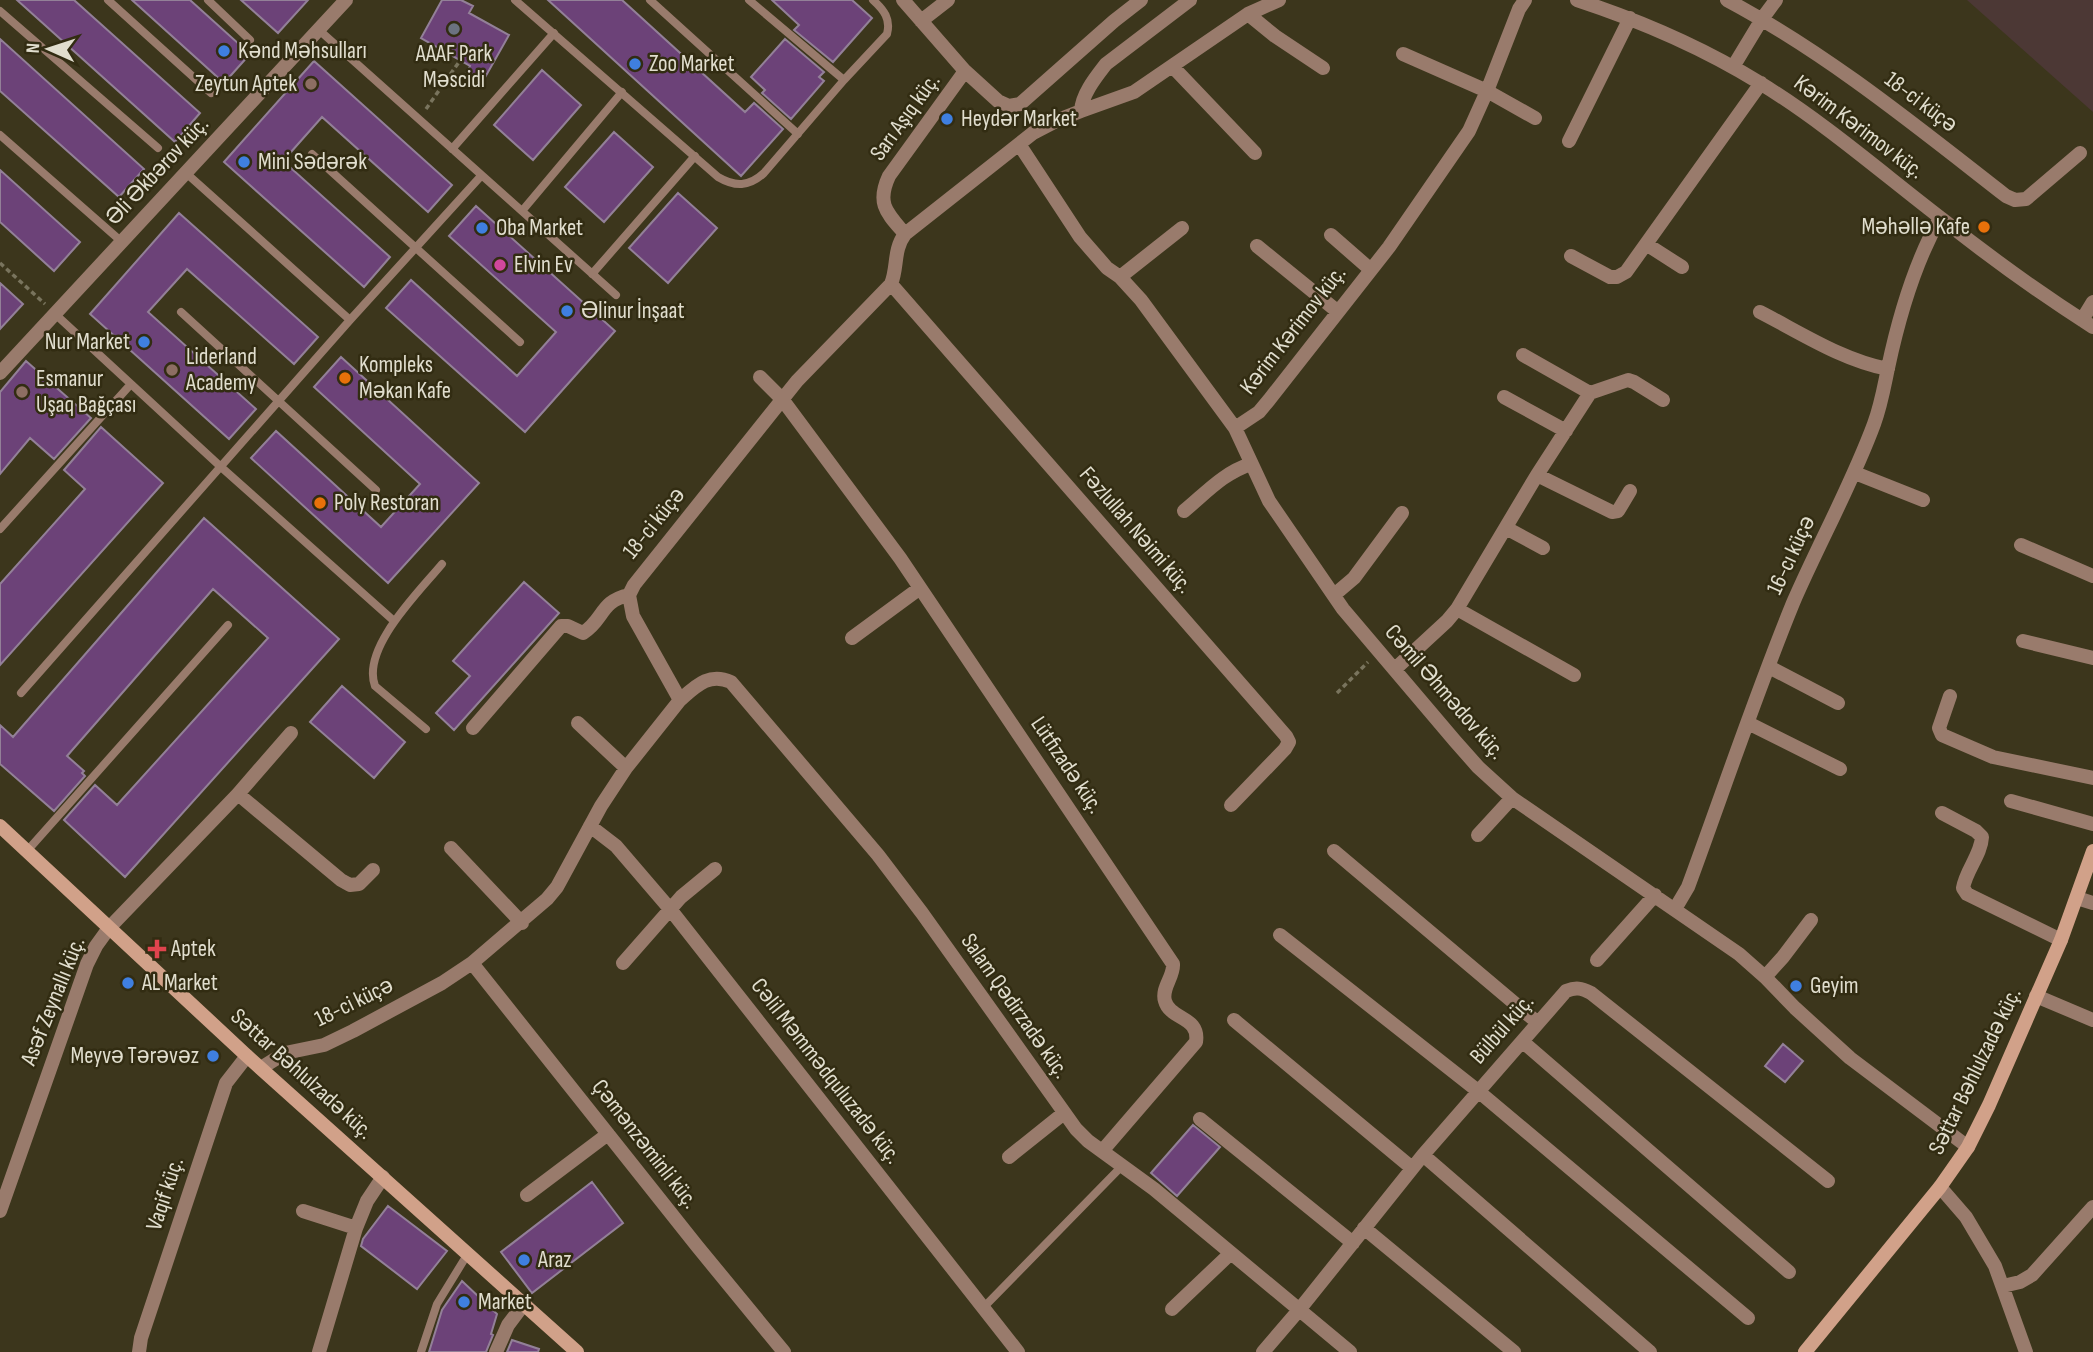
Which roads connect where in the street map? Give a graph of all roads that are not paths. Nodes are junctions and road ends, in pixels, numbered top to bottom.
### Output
1 (108, 0) edge
2 (208, 0) edge
3 (346, 0) edge
4 (515, 0) edge
5 (650, 0) edge
6 (749, 0) edge
7 (873, 0) edge
8 (903, 0) edge
9 (948, 0) edge
10 (1141, 0) edge
11 (1190, 0) edge
12 (1279, 0) edge
13 (1525, 0) edge
14 (1577, 0) edge
15 (1727, 0) edge
16 (1776, 0) edge
17 (0, 11) edge
18 (1248, 14) junction
19 (1630, 18) junction
20 (1762, 19) junction
21 (921, 21) junction
22 (319, 30) junction
23 (554, 33) junction
24 (250, 40) dead end
25 (1403, 54) dead end
26 (1172, 66) junction
27 (1733, 67) junction
28 (1323, 68) dead end
29 (965, 71) junction
30 (844, 80) junction
31 (1761, 83) junction
32 (1487, 91) junction
33 (622, 92) junction
34 (211, 93) dead end
35 (1081, 111) junction
36 (1535, 118) dead end
37 (798, 134) junction
38 (0, 135) edge
39 (1569, 141) dead end
40 (1019, 144) junction
41 (158, 148) dead end
42 (452, 149) junction
43 (1255, 153) dead end
44 (2080, 153) dead end
45 (312, 154) dead end
46 (695, 156) junction
47 (186, 173) junction
48 (481, 176) junction
49 (522, 211) junction
50 (1940, 218) junction
51 (1182, 228) dead end
52 (905, 234) junction
53 (1331, 235) dead end
54 (122, 242) junction
55 (1646, 243) junction
56 (1257, 246) dead end
57 (416, 248) junction
58 (1572, 256) dead end
59 (1682, 267) dead end
60 (1371, 270) junction
61 (592, 274) junction
62 (1120, 277) junction
63 (891, 284) junction
64 (616, 295) dead end
65 (2093, 302) edge
66 (1338, 311) junction
67 (181, 312) dead end
68 (1760, 312) dead end
69 (54, 313) junction
70 (350, 320) junction
71 (2087, 324) edge
72 (520, 342) dead end
73 (1523, 355) dead end
74 (1888, 369) junction
75 (0, 373) edge
76 (760, 377) dead end
77 (131, 384) junction
78 (1590, 393) junction
79 (1504, 397) dead end
80 (782, 399) junction
81 (1663, 400) dead end
82 (279, 402) junction
83 (1235, 428) junction
84 (1566, 431) junction
85 (1251, 464) junction
86 (221, 467) junction
87 (1855, 473) junction
88 (1537, 475) junction
89 (376, 490) dead end
90 (1630, 491) dead end
91 (1923, 500) dead end
92 (1184, 511) dead end
93 (1402, 513) dead end
94 (1506, 527) junction
95 (0, 529) edge
96 (2021, 545) dead end
97 (1544, 548) dead end
98 (442, 564) dead end
99 (2093, 576) edge
100 (920, 588) junction
101 (629, 595) junction
102 (1334, 595) junction
103 (1458, 608) junction
104 (394, 621) junction
105 (228, 625) dead end
106 (852, 638) dead end
107 (2023, 641) dead end
108 (2093, 658) edge
109 (1769, 667) junction
110 (1395, 669) junction
111 (1574, 675) dead end
112 (21, 693) dead end
113 (1950, 696) dead end
114 (680, 699) junction
115 (1838, 703) dead end
116 (578, 723) dead end
117 (1748, 723) junction
118 (473, 728) dead end
119 (426, 729) dead end
120 (291, 733) dead end
121 (626, 768) junction
122 (1840, 769) dead end
123 (2093, 778) edge
124 (238, 794) junction
125 (1512, 798) junction
126 (2011, 801) dead end
127 (1230, 805) dead end
128 (1942, 813) dead end
129 (2093, 824) edge
130 (0, 826) edge
131 (590, 826) junction
132 (1478, 835) dead end
133 (451, 848) dead end
134 (27, 851) junction
135 (1334, 851) dead end
136 (2093, 851) edge
137 (715, 869) dead end
138 (373, 870) dead end
139 (1654, 895) junction
140 (2077, 898) junction
141 (2093, 903) edge
142 (670, 909) junction
143 (1675, 909) junction
144 (1811, 919) dead end
145 (522, 923) junction
146 (109, 928) junction
147 (1280, 935) dead end
148 (2061, 940) junction
149 (1597, 960) dead end
150 (472, 963) junction
151 (623, 963) dead end
152 (1765, 977) junction
153 (2036, 996) junction
154 (1234, 1020) dead end
155 (2093, 1020) edge
156 (1538, 1023) junction
157 (1523, 1042) junction
158 (247, 1055) junction
159 (261, 1068) junction
160 (1478, 1091) junction
161 (1064, 1113) junction
162 (1200, 1119) dead end
163 (608, 1134) junction
164 (1968, 1147) junction
165 (1103, 1150) junction
166 (1423, 1155) junction
167 (1009, 1157) dead end
168 (1123, 1165) junction
169 (1412, 1168) junction
170 (383, 1177) junction
171 (1828, 1181) dead end
172 (1940, 1187) junction
173 (527, 1195) dead end
174 (2093, 1207) edge
175 (0, 1211) edge
176 (303, 1211) dead end
177 (356, 1228) junction
178 (1364, 1228) junction
179 (1353, 1243) junction
180 (1231, 1253) junction
181 (467, 1255) junction
182 (1788, 1272) dead end
183 (2003, 1286) junction
184 (523, 1305) junction
185 (983, 1308) junction
186 (1172, 1309) dead end
187 (1299, 1310) junction
188 (1748, 1318) dead end
189 (139, 1352) edge
190 (319, 1352) edge
191 (421, 1352) edge
192 (496, 1352) edge
193 (577, 1352) edge
194 (784, 1352) edge
195 (1018, 1352) edge
196 (1262, 1352) edge
197 (1350, 1352) edge
198 (1514, 1352) edge
199 (1650, 1352) edge
200 (1805, 1352) edge
201 (2026, 1352) edge

1 - 34 lane
2 - 24 lane
3 - 22 street, Əli Əkbərov küç.
4 - 23 lane
5 - 37 lane
6 - 30 lane
7 - 30 lane
8 - 21 street, Sarı Aşıq küç.
9 - 21 street
10 - 29 street
11 - 35 street
12 - 18 street
13 - 32 street, Kərim Kərimov küç.
14 - 19 street, Kərim Kərimov küç.
15 - 20 street, 18-ci küçə
16 - 20 street
17 - 41 lane
18 - 26 street
18 - 28 street
19 - 27 street, Kərim Kərimov küç.
19 - 39 street
20 - 27 street
20 - 44 street, 18-ci küçə
21 - 29 street, Sarı Aşıq küç.
22 - 42 lane
22 - 47 street, Əli Əkbərov küç.
23 - 33 lane
23 - 42 lane
25 - 32 street
26 - 35 street
26 - 43 street
27 - 31 street, Kərim Kərimov küç.
29 - 52 street, Sarı Aşıq küç.
30 - 37 lane
31 - 50 street, Kərim Kərimov küç.
31 - 55 street
32 - 36 street
32 - 60 street, Kərim Kərimov küç.
33 - 46 lane
33 - 49 lane
35 - 40 street
37 - 46 lane
38 - 54 lane
40 - 52 street
40 - 62 street, Cəmil Əhmədov küç.
42 - 48 lane
45 - 57 lane
46 - 61 lane
47 - 54 street, Əli Əkbərov küç.
47 - 70 lane
48 - 49 lane
48 - 57 lane
49 - 61 lane
50 - 71 street, Kərim Kərimov küç.
50 - 74 street, 16-cı küçə
51 - 62 street
52 - 63 street
53 - 60 street
54 - 69 street, Əli Əkbərov küç.
55 - 58 street
55 - 59 street
56 - 66 street
57 - 70 lane
57 - 72 lane
60 - 66 street, Kərim Kərimov küç.
61 - 64 lane
62 - 83 street, Cəmil Əhmədov küç.
63 - 80 street, 18-ci küçə
63 - 127 street, Fəzlullah Nəimi küç.
65 - 71 street
66 - 83 street, Kərim Kərimov küç.
67 - 82 lane
68 - 74 street
69 - 75 street, Əli Əkbərov küç.
69 - 77 lane
70 - 82 lane
73 - 78 street
74 - 87 street, 16-cı küçə
76 - 80 street, Lütfizadə küç.
77 - 86 lane
77 - 95 lane
78 - 81 street
78 - 84 street
79 - 84 street
80 - 100 street, Lütfizadə küç.
80 - 101 street, 18-ci küçə
82 - 86 lane
82 - 89 lane
83 - 85 street, Cəmil Əhmədov küç.
84 - 88 street
85 - 92 street
85 - 102 street, Cəmil Əhmədov küç.
86 - 104 lane
86 - 112 lane
87 - 91 street
87 - 109 street, 16-cı küçə
88 - 90 street
88 - 94 street
93 - 102 street
94 - 97 street
94 - 103 street
96 - 99 street
98 - 104 lane
100 - 106 street
100 - 165 street, Lütfizadə küç.
101 - 114 street, 18-ci küçə
101 - 118 street
102 - 110 street, Cəmil Əhmədov küç.
103 - 110 street
103 - 111 street
104 - 119 lane
105 - 134 lane
107 - 108 street
109 - 115 street
109 - 117 street, 16-cı küçə
110 - 125 street, Cəmil Əhmədov küç.
113 - 123 street
114 - 121 street, 18-ci küçə
114 - 161 street, Salam Qədirzadə küç.
116 - 121 street
117 - 122 street
117 - 143 street, 16-cı küçə
120 - 124 street, Asəf Zeynallı küç.
121 - 131 street, 18-ci küçə
124 - 138 street
124 - 146 street, Asəf Zeynallı küç.
125 - 132 street
125 - 139 street, Cəmil Əhmədov küç.
126 - 129 street
128 - 148 street
130 - 134 street, Səttar Bəhlulzadə küç.
131 - 142 street, Cəlil Məmmədquluzadə küç.
131 - 145 street, 18-ci küçə
133 - 145 street
134 - 146 street, Səttar Bəhlulzadə küç.
135 - 156 street
136 - 140 street, Səttar Bəhlulzadə küç.
137 - 142 street
139 - 143 street, Cəmil Əhmədov küç.
139 - 149 street
140 - 141 street
140 - 148 street, Səttar Bəhlulzadə küç.
142 - 151 street
142 - 185 street, Cəlil Məmmədquluzadə küç.
143 - 152 street, Cəmil Əhmədov küç.
144 - 152 street
145 - 150 street, 18-ci küçə
146 - 158 street, Səttar Bəhlulzadə küç.
146 - 175 street, Asəf Zeynallı küç.
147 - 160 street
148 - 153 street, Səttar Bəhlulzadə küç.
150 - 159 street, 18-ci küçə
150 - 163 street, Çəmənzəminli küç.
152 - 164 street, Cəmil Əhmədov küç.
153 - 155 street
153 - 164 street, Səttar Bəhlulzadə küç.
154 - 169 street
156 - 157 street, Bülbül küç.
156 - 171 street, Bülbül küç.
157 - 160 street, Bülbül küç.
157 - 182 street
158 - 159 street, Səttar Bəhlulzadə küç.
158 - 189 street, Vaqif küç.
159 - 170 street, Səttar Bəhlulzadə küç.
160 - 166 street, Bülbül küç.
160 - 188 street
161 - 165 street, Salam Qədirzadə küç.
161 - 167 street
162 - 179 street
163 - 173 street
163 - 194 street, Çəmənzəminli küç.
164 - 172 street, Səttar Bəhlulzadə küç.
165 - 168 street, Salam Qədirzadə küç.
166 - 169 street, Bülbül küç.
166 - 199 street
168 - 180 street, Salam Qədirzadə küç.
168 - 185 lane
169 - 178 street, Bülbül küç.
170 - 177 street
170 - 181 street, Səttar Bəhlulzadə küç.
172 - 183 street
172 - 200 street, Səttar Bəhlulzadə küç.
174 - 183 street
176 - 177 street
177 - 190 street
178 - 179 street, Bülbül küç.
178 - 198 street
179 - 187 street, Bülbül küç.
180 - 186 street
180 - 187 street, Salam Qədirzadə küç.
181 - 184 street, Səttar Bəhlulzadə küç.
181 - 191 lane
183 - 201 street
184 - 192 street
184 - 193 street, Səttar Bəhlulzadə küç.
185 - 195 street, Cəlil Məmmədquluzadə küç.
187 - 196 street, Bülbül küç.
187 - 197 street, Salam Qədirzadə küç.

